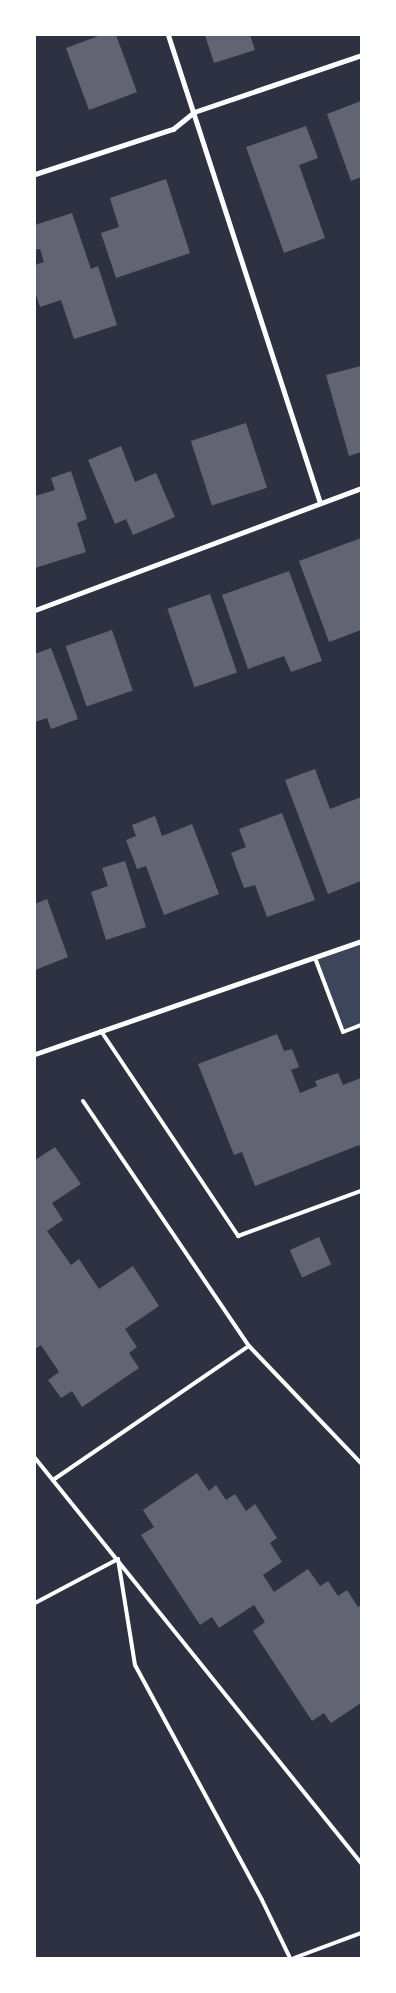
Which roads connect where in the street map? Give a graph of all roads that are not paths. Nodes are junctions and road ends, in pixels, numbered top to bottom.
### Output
1 (168, 35) edge
2 (361, 55) edge
3 (194, 112) junction
4 (35, 174) edge
5 (361, 488) edge
6 (320, 502) junction
7 (35, 610) edge
8 (361, 941) edge
9 (316, 958) junction
10 (361, 1025) edge
11 (101, 1031) junction
12 (35, 1054) edge
13 (83, 1101) dead end
14 (361, 1191) edge
15 (249, 1346) junction
16 (35, 1458) edge
17 (361, 1463) edge
18 (53, 1480) junction
19 (118, 1559) junction
20 (35, 1603) edge
21 (361, 1863) edge
22 (361, 1933) edge
23 (292, 1958) edge

1 - 3 street
2 - 3 street
3 - 4 street
3 - 6 street
5 - 6 street
6 - 7 street
8 - 9 street
9 - 10 lane
9 - 11 street
11 - 12 street
11 - 14 lane
13 - 15 lane
15 - 17 lane
15 - 18 lane
16 - 18 lane
18 - 19 lane
19 - 20 lane
19 - 21 lane
19 - 23 lane
22 - 23 lane

